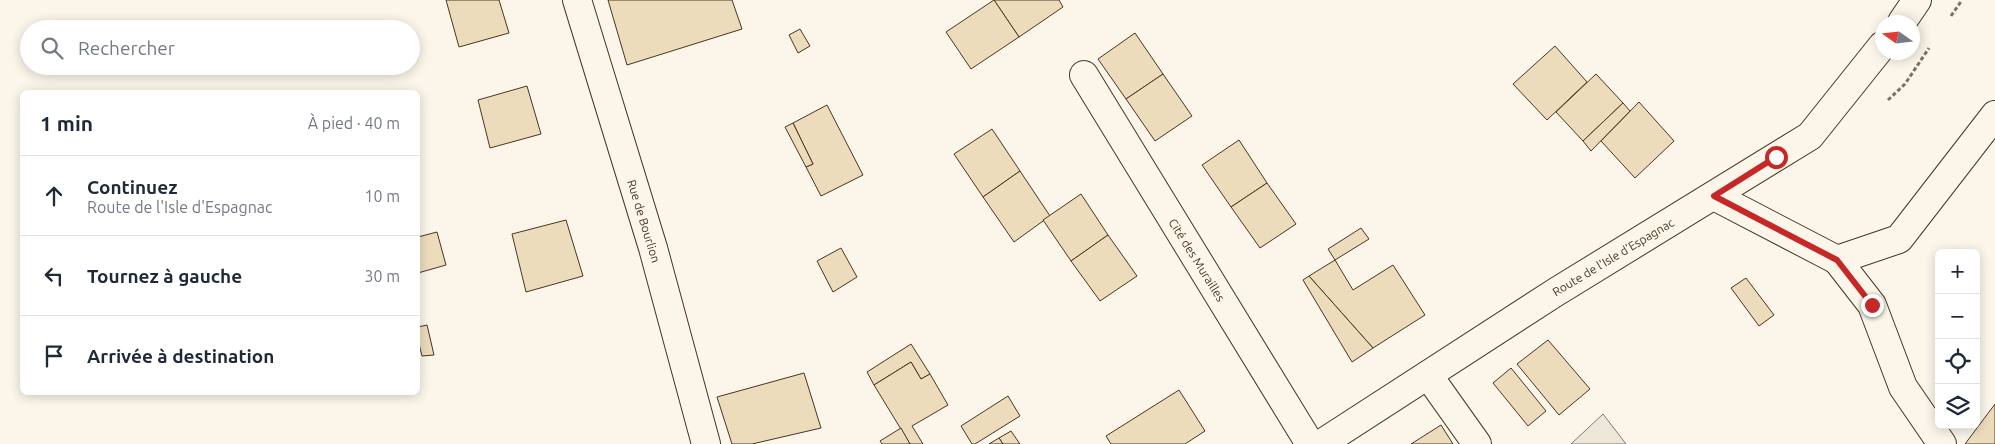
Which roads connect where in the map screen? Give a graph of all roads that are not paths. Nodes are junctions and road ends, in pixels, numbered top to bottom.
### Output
1 (577, 0) edge
2 (1917, 0) edge
3 (1907, 15) edge
4 (1875, 55) edge
5 (1084, 75) dead end
6 (1995, 115) edge
7 (1714, 196) junction
8 (1837, 260) junction
9 (1428, 375) junction
10 (706, 444) edge
11 (1310, 444) edge
12 (1321, 444) edge
13 (1478, 444) edge
14 (1942, 444) edge

1 - 10 street, Rue de Bourlion
2 - 3 street
4 - 7 street, Route de l'Isle d'Espagnac
5 - 11 street, Cité des Murailles
6 - 8 street
7 - 8 street
7 - 9 street, Route de l'Isle d'Espagnac
8 - 14 street
9 - 12 street, Route de l'Isle d'Espagnac
9 - 13 street

